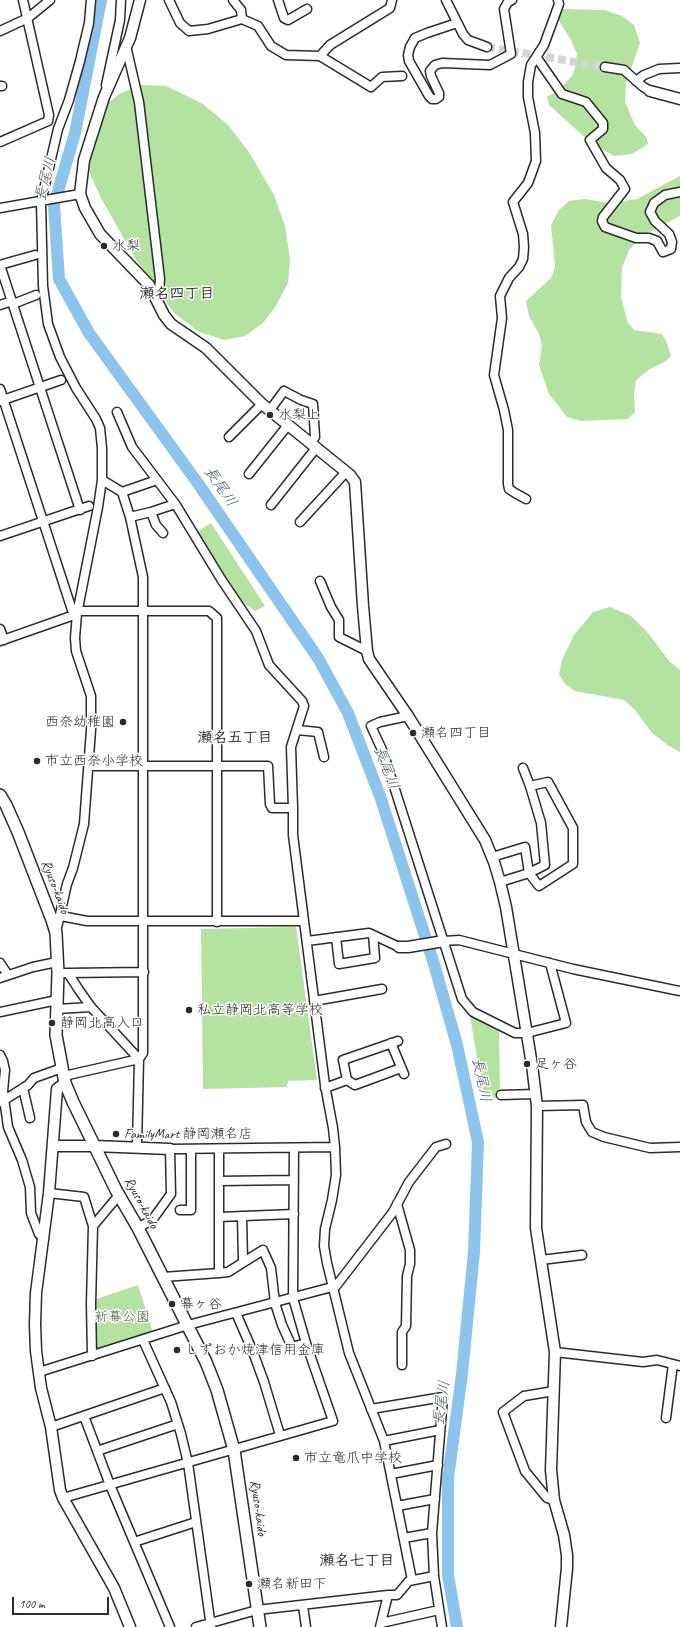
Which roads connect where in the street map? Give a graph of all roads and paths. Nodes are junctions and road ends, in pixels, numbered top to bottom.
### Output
1 (23, 0) edge
2 (50, 0) edge
3 (91, 0) edge
4 (121, 0) edge
5 (140, 0) edge
6 (169, 0) edge
7 (233, 0) edge
8 (278, 0) edge
9 (392, 0) edge
10 (446, 0) edge
11 (512, 0) edge
12 (558, 0) edge
13 (307, 9) dead end
14 (28, 18) junction
15 (242, 19) junction
16 (457, 23) junction
17 (0, 31) edge
18 (126, 46) junction
19 (487, 47) tunnel mouth
20 (320, 56) junction
21 (537, 58) junction
22 (605, 67) tunnel mouth
23 (680, 68) edge
24 (402, 76) dead end
25 (636, 81) junction
26 (650, 91) joint
27 (104, 97) junction
28 (680, 99) edge
29 (0, 142) edge
30 (680, 192) edge
31 (75, 195) junction
32 (43, 201) junction
33 (0, 208) edge
34 (35, 255) dead end
35 (0, 265) edge
36 (36, 295) dead end
37 (158, 301) junction
38 (12, 302) junction
39 (0, 305) edge
40 (61, 380) dead end
41 (40, 388) junction
42 (0, 389) edge
43 (2, 400) edge
44 (266, 407) junction
45 (117, 412) dead end
46 (288, 425) junction
47 (229, 437) dead end
48 (314, 446) junction
49 (346, 472) junction
50 (249, 474) dead end
51 (102, 480) junction
52 (157, 480) junction
53 (122, 492) junction
54 (526, 499) dead end
55 (175, 504) junction
56 (271, 505) dead end
57 (89, 506) dead end
58 (80, 510) junction
59 (151, 512) junction
60 (130, 517) junction
61 (44, 522) junction
62 (300, 522) dead end
63 (163, 533) dead end
64 (0, 536) edge
65 (320, 582) dead end
66 (142, 612) junction
67 (77, 613) junction
68 (0, 629) edge
69 (2, 641) edge
70 (367, 652) junction
71 (408, 716) junction
72 (297, 730) junction
73 (324, 758) dead end
74 (89, 766) junction
75 (218, 766) junction
76 (143, 767) junction
77 (523, 768) dead end
78 (530, 786) junction
79 (0, 795) edge
80 (293, 808) junction
81 (492, 857) junction
82 (529, 873) junction
83 (500, 882) junction
84 (61, 916) junction
85 (304, 921) junction
86 (144, 922) junction
87 (217, 922) junction
88 (56, 933) junction
89 (373, 935) junction
90 (336, 937) junction
91 (307, 941) junction
92 (444, 941) junction
93 (399, 947) joint
94 (513, 953) junction
95 (0, 963) edge
96 (550, 963) junction
97 (61, 969) junction
98 (144, 972) junction
99 (8, 975) junction
100 (0, 978) edge
101 (382, 989) dead end
102 (680, 990) edge
103 (314, 1000) junction
104 (57, 1005) junction
105 (91, 1007) junction
106 (0, 1012) edge
107 (527, 1033) junction
108 (1, 1058) edge
109 (139, 1059) junction
110 (64, 1076) junction
111 (347, 1080) junction
112 (23, 1088) junction
113 (325, 1088) junction
114 (536, 1094) junction
115 (501, 1095) dead end
116 (2, 1101) edge
117 (537, 1106) junction
118 (30, 1118) dead end
119 (446, 1144) dead end
120 (53, 1146) junction
121 (94, 1146) junction
122 (137, 1147) junction
123 (335, 1147) junction
124 (680, 1147) edge
125 (294, 1148) junction
126 (170, 1149) junction
127 (190, 1149) junction
128 (219, 1149) junction
129 (294, 1180) junction
130 (219, 1181) junction
131 (49, 1192) junction
132 (119, 1195) junction
133 (397, 1204) junction
134 (180, 1210) dead end
135 (294, 1214) junction
136 (242, 1216) junction
137 (219, 1217) junction
138 (92, 1226) junction
139 (138, 1228) junction
140 (44, 1239) junction
141 (582, 1255) dead end
142 (540, 1260) junction
143 (243, 1261) junction
144 (219, 1273) junction
145 (163, 1277) junction
146 (333, 1288) junction
147 (293, 1298) junction
148 (276, 1303) junction
149 (236, 1313) junction
150 (188, 1325) junction
151 (143, 1340) junction
152 (306, 1343) junction
153 (555, 1352) junction
154 (92, 1356) junction
155 (402, 1365) dead end
156 (676, 1365) edge
157 (39, 1372) junction
158 (165, 1388) junction
159 (554, 1391) junction
160 (371, 1409) junction
161 (84, 1416) junction
162 (666, 1418) dead end
163 (178, 1424) junction
164 (51, 1427) junction
165 (440, 1430) junction
166 (280, 1435) junction
167 (384, 1441) junction
168 (234, 1450) junction
169 (97, 1451) junction
170 (188, 1463) junction
171 (438, 1465) junction
172 (391, 1474) junction
173 (110, 1485) junction
174 (63, 1498) junction
175 (435, 1500) junction
176 (554, 1500) junction
177 (397, 1506) junction
178 (196, 1522) junction
179 (432, 1533) junction
180 (404, 1538) junction
181 (134, 1542) junction
182 (434, 1576) junction
183 (412, 1580) junction
184 (388, 1595) junction
185 (303, 1606) junction
186 (257, 1610) junction
187 (439, 1610) junction
188 (211, 1625) edge
189 (380, 1625) edge
190 (130, 1627) edge
191 (170, 1627) edge
192 (196, 1627) edge
193 (260, 1627) edge
194 (306, 1627) edge
195 (442, 1627) edge
196 (561, 1627) edge

1 - 14 street
2 - 14 street
3 - 32 street
4 - 27 street
5 - 18 street
6 - 15 street
7 - 15 street
8 - 13 street
9 - 20 street
10 - 16 street
11 - 16 street
12 - 21 street
14 - 17 street
14 - 29 street
15 - 20 street
16 - 19 street
18 - 27 street
18 - 37 street
20 - 24 street
21 - 30 street
21 - 54 street
22 - 25 street
23 - 25 street
25 - 26 street
26 - 28 street
27 - 31 street
31 - 32 street
31 - 37 street
32 - 33 street
32 - 51 street
34 - 35 street
35 - 38 street
36 - 38 street
37 - 44 street
38 - 39 street
38 - 41 street
40 - 41 street
41 - 43 street
41 - 58 street
42 - 43 street
43 - 61 street
44 - 46 street
44 - 47 street
44 - 48 street
45 - 52 street
46 - 48 street
46 - 50 street
48 - 49 street
48 - 56 street
49 - 62 street
49 - 70 street
51 - 53 street
51 - 67 street
52 - 53 street
52 - 55 street
53 - 60 street
55 - 59 street
55 - 72 street
57 - 58 street
58 - 61 street
59 - 60 street
59 - 63 street
60 - 66 street
61 - 64 street
61 - 67 street
65 - 70 street
66 - 67 street
66 - 75 street
66 - 76 street
67 - 69 street
67 - 74 street
68 - 69 street
70 - 71 street
71 - 81 street
71 - 92 street
72 - 73 street
72 - 80 street
74 - 76 street
74 - 84 street
75 - 76 street
75 - 80 street
75 - 87 street
76 - 86 street
77 - 78 street
78 - 82 street
78 - 82 street
79 - 88 main road, Ryuso-kaido
80 - 85 street
81 - 82 street
81 - 83 street
82 - 83 street
83 - 94 street
84 - 86 street
84 - 88 street
85 - 87 street
85 - 91 street
86 - 87 street
86 - 98 street
88 - 97 main road, Ryuso-kaido
89 - 90 street
89 - 90 street
89 - 93 street
90 - 91 street
91 - 103 street
92 - 93 street
92 - 94 street
92 - 107 street
94 - 96 street
94 - 107 street
95 - 99 street
96 - 102 street
96 - 107 street
97 - 98 street
97 - 99 street
97 - 104 main road, Ryuso-kaido
97 - 105 street
98 - 109 street
99 - 100 street
101 - 103 street
103 - 113 street
104 - 105 street
104 - 106 street
104 - 110 main road, Ryuso-kaido
105 - 109 street
107 - 114 street
108 - 116 street
109 - 110 street
109 - 122 street
110 - 112 street
110 - 120 street
110 - 121 main road, Ryuso-kaido
111 - 111 street
111 - 113 street
112 - 116 street
112 - 118 street
113 - 123 street
114 - 115 street
114 - 117 street
116 - 140 street
117 - 124 street
117 - 142 street
119 - 133 street
120 - 121 street
120 - 131 street
121 - 122 street
121 - 132 main road, Ryuso-kaido
122 - 126 street
123 - 125 street
123 - 146 street
125 - 128 street
125 - 129 street
126 - 127 street
126 - 139 street
127 - 128 street
127 - 134 street
128 - 130 street
129 - 130 street
129 - 135 street
130 - 137 street
131 - 138 street
131 - 140 street
132 - 138 street
132 - 139 main road, Ryuso-kaido
133 - 146 street
133 - 155 street
135 - 136 street
135 - 147 street
136 - 137 street
136 - 143 street
137 - 144 street
138 - 154 street
139 - 145 main road, Ryuso-kaido
140 - 157 street
141 - 142 street
142 - 153 street
143 - 144 street
143 - 148 street
144 - 145 street
145 - 150 main road, Ryuso-kaido
146 - 147 street
146 - 160 street
147 - 148 street
147 - 152 street
148 - 149 street
148 - 152 street
149 - 150 street
149 - 166 street
150 - 151 street
150 - 168 main road, Ryuso-kaido
151 - 154 street
151 - 158 street
152 - 166 street
153 - 156 street
153 - 159 street
154 - 157 street
156 - 162 street
157 - 164 street
158 - 161 street
158 - 163 street
159 - 176 street
159 - 176 street
160 - 165 street
160 - 167 street
161 - 164 street
161 - 169 street
163 - 169 street
163 - 170 street
164 - 174 street
165 - 167 street
165 - 171 street
166 - 168 street
167 - 172 street
168 - 170 street
168 - 186 main road, Ryuso-kaido
169 - 173 street
170 - 173 street
170 - 178 street
171 - 172 street
171 - 175 street
172 - 177 street
173 - 174 street
173 - 181 street
174 - 190 street
175 - 177 street
175 - 179 street
176 - 196 street
177 - 180 street
178 - 181 street
178 - 188 street
179 - 180 street
179 - 182 street
180 - 183 street
181 - 191 street
182 - 183 street
182 - 187 street
183 - 184 street
184 - 185 street
184 - 189 street
185 - 186 street
185 - 194 street
186 - 188 street
186 - 193 main road, Ryuso-kaido
187 - 189 street
187 - 195 street
188 - 192 street

